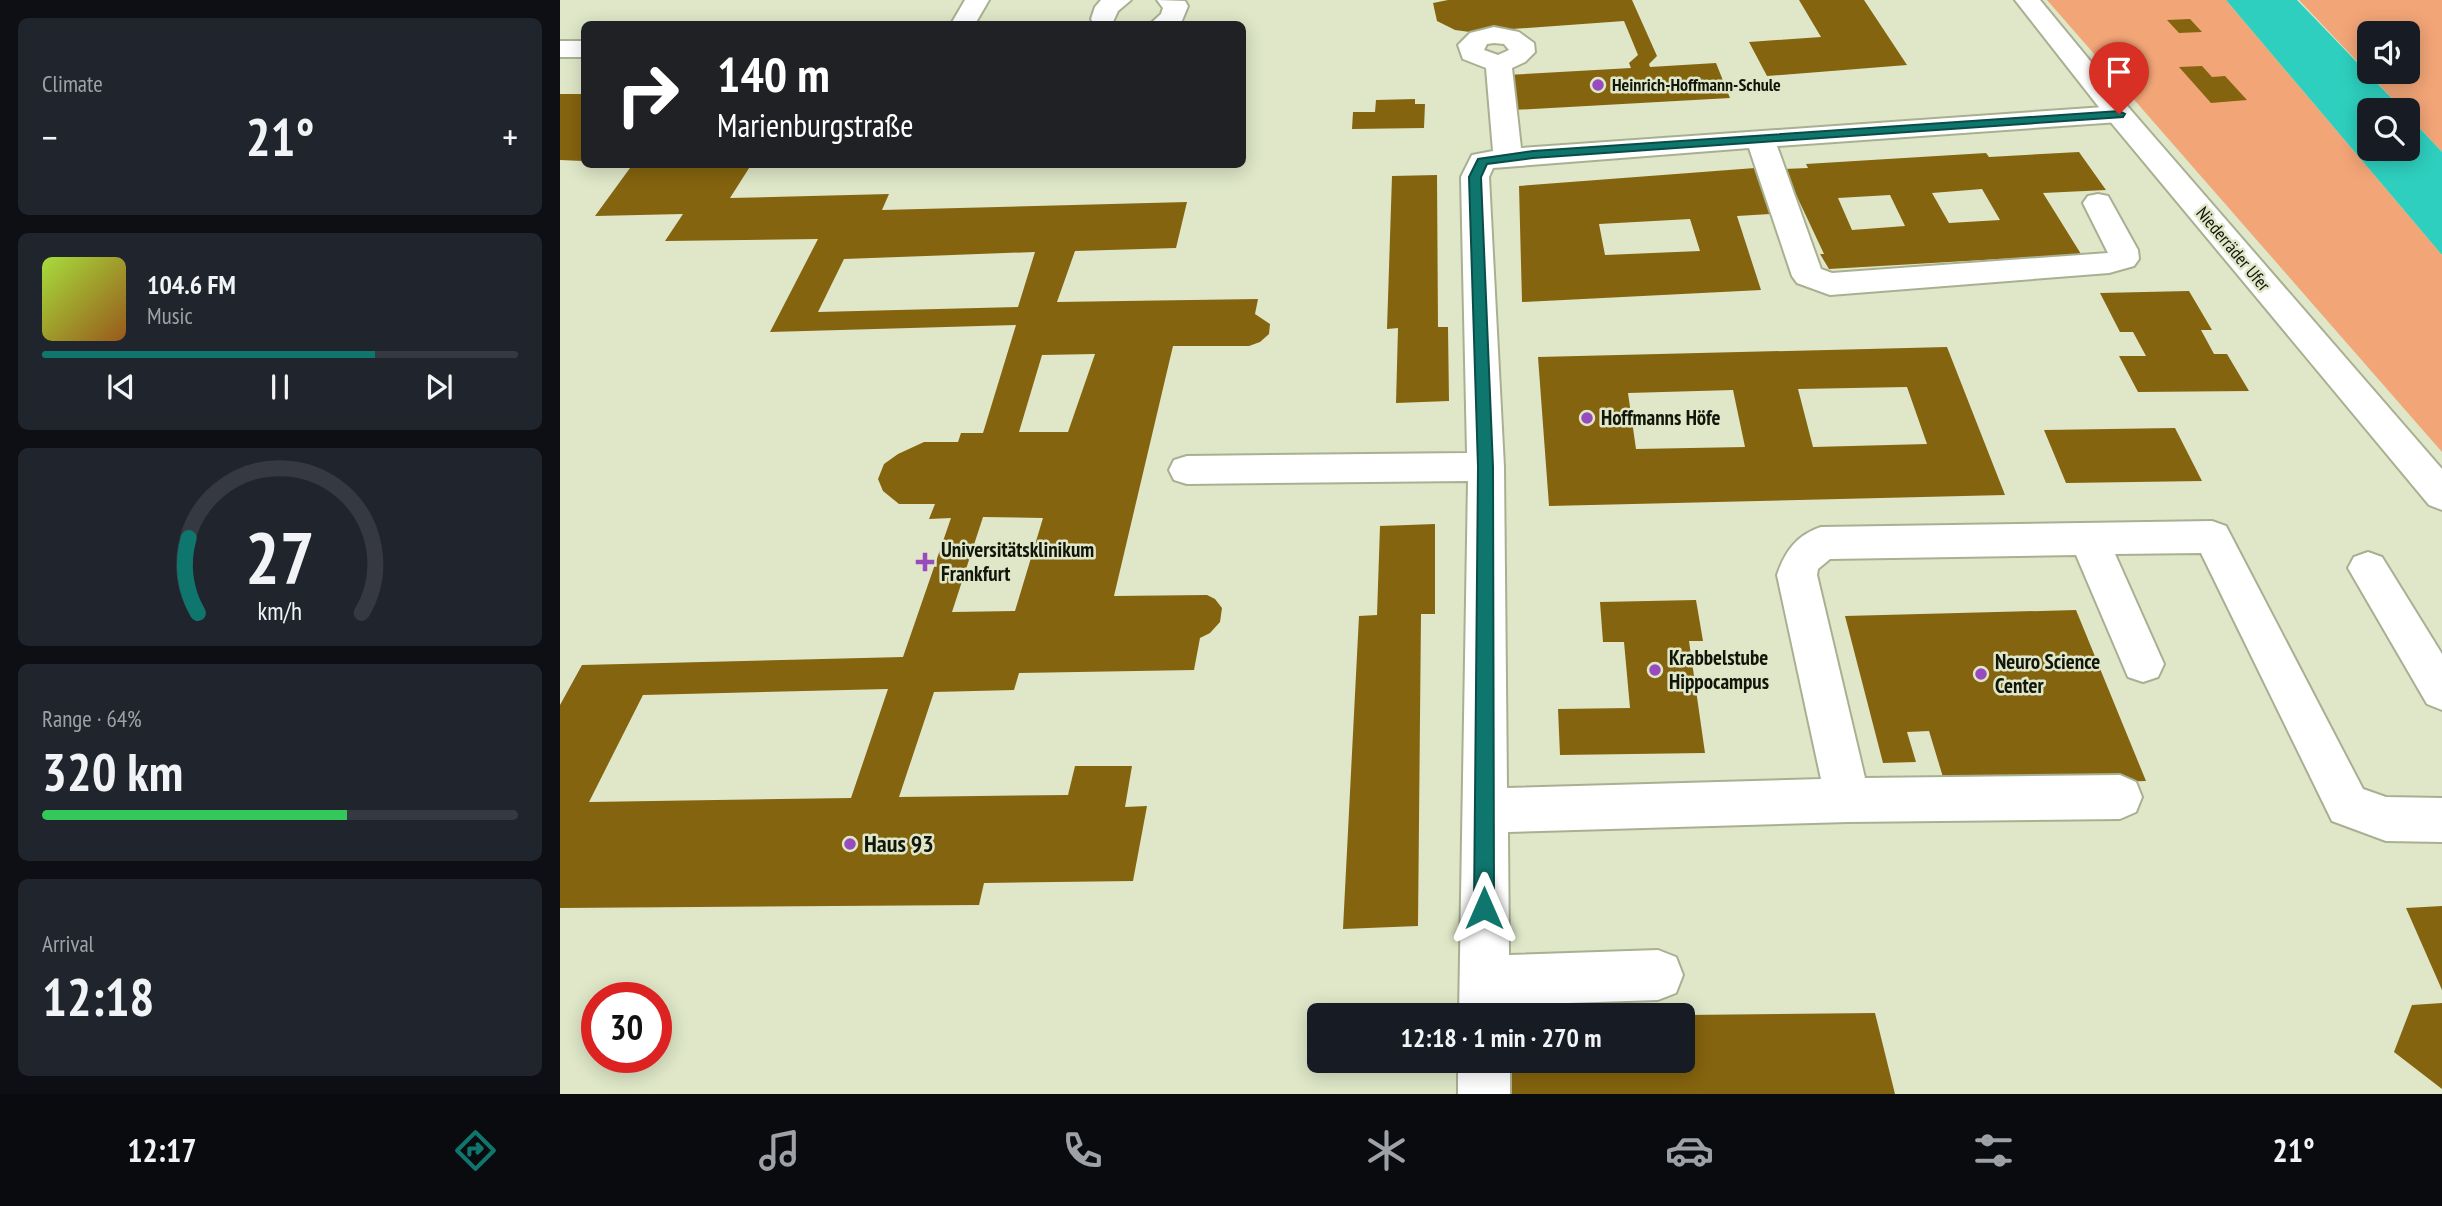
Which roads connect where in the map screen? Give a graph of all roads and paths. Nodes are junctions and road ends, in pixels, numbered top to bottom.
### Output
1 (977, 0) edge
2 (1119, 0) edge
3 (1169, 0) edge
4 (2027, 0) edge
5 (965, 21) edge
6 (1099, 21) edge
7 (1167, 21) edge
8 (560, 49) edge
9 (581, 49) edge
10 (1499, 63) dead end
11 (2119, 114) junction
12 (1760, 139) junction
13 (1495, 159) junction
14 (2098, 203) dead end
15 (1486, 467) junction
16 (1187, 470) dead end
17 (2442, 495) edge
18 (2089, 539) junction
19 (2368, 568) dead end
20 (2143, 664) dead end
21 (2442, 691) edge
22 (2120, 797) dead end
23 (1848, 800) junction
24 (1485, 811) junction
25 (2442, 820) edge
26 (1658, 975) dead end
27 (1484, 998) edge
28 (1484, 1073) edge
29 (1484, 1094) edge

1 - 5 street
2 - 6 street
3 - 7 street
4 - 11 street, Niederräder Ufer
8 - 9 street
10 - 13 street
11 - 12 street
11 - 17 street, Niederräder Ufer
12 - 13 street
12 - 14 street
13 - 15 street
15 - 16 street
15 - 24 street
18 - 20 street
18 - 23 street
18 - 25 street
19 - 21 street
22 - 23 street
23 - 24 street
24 - 27 street
26 - 27 street
28 - 29 street

